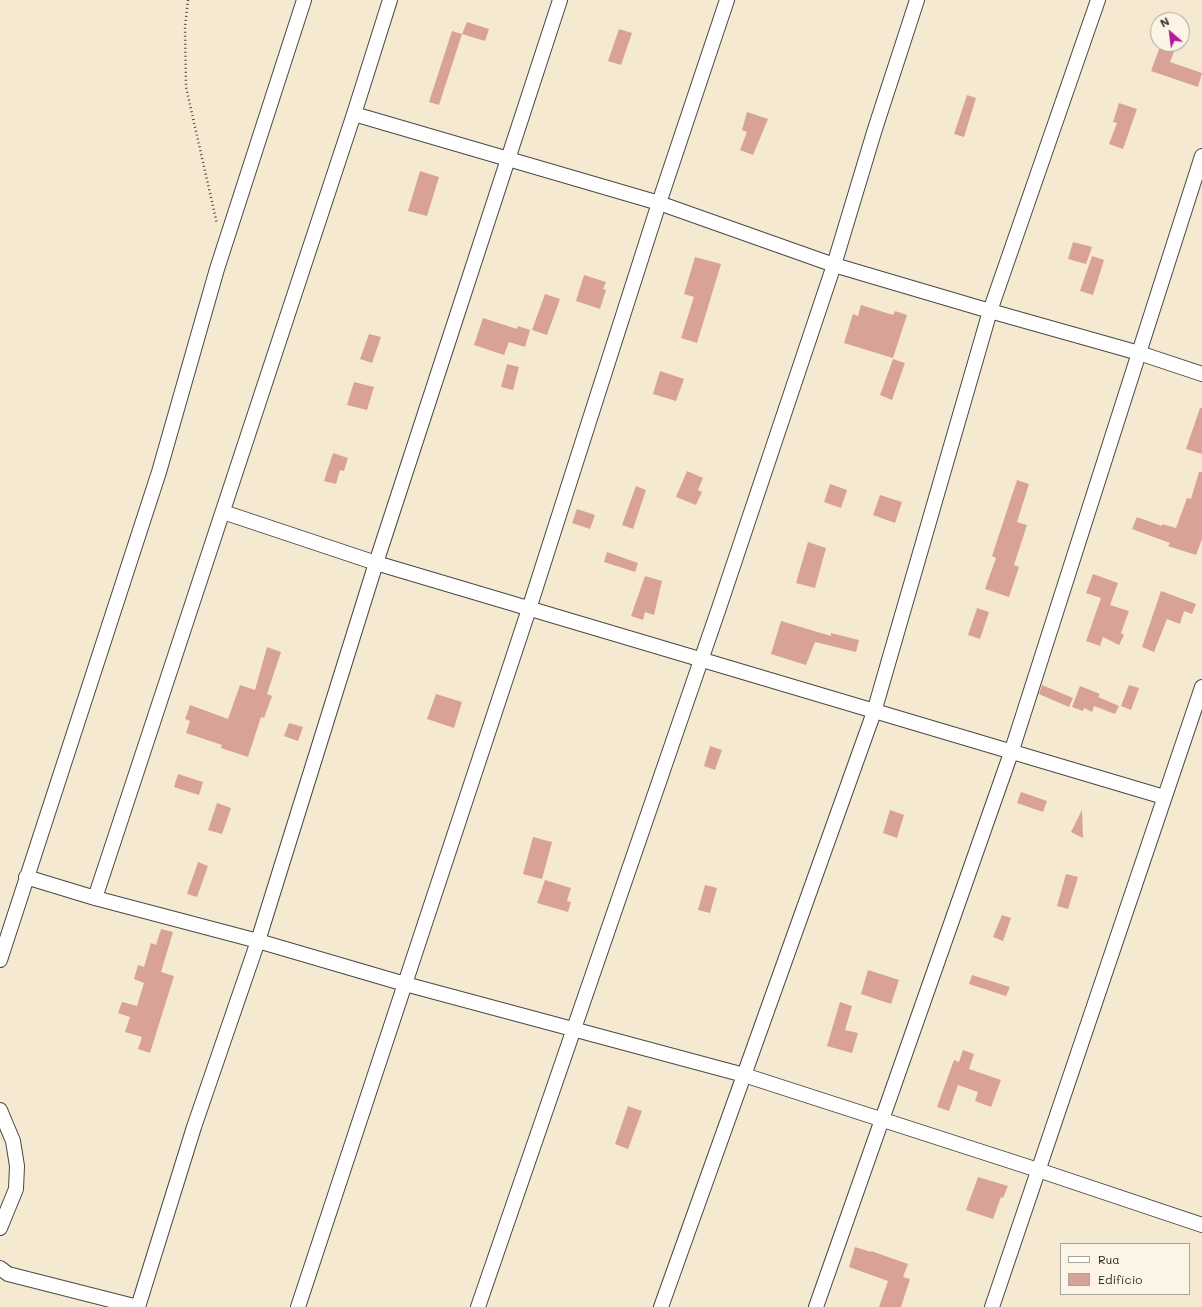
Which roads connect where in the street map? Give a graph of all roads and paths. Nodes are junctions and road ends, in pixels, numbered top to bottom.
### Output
1 (188, 0) edge
2 (304, 0) edge
3 (390, 0) edge
4 (560, 0) edge
5 (727, 0) edge
6 (917, 0) edge
7 (1098, 0) edge
8 (354, 114) junction
9 (1202, 156) edge
10 (509, 160) junction
11 (659, 203) junction
12 (218, 229) dead end
13 (834, 265) junction
14 (990, 311) junction
15 (1139, 353) junction
16 (1202, 374) edge
17 (223, 512) junction
18 (376, 564) junction
19 (529, 609) junction
20 (700, 660) junction
21 (1202, 687) edge
22 (874, 712) junction
23 (1011, 753) junction
24 (1164, 797) junction
25 (26, 877) junction
26 (95, 898) junction
27 (258, 941) junction
28 (0, 960) edge
29 (405, 984) junction
30 (573, 1030) junction
31 (744, 1075) junction
32 (0, 1110) edge
33 (882, 1120) junction
34 (1038, 1170) junction
35 (1202, 1225) edge
36 (0, 1228) edge
37 (0, 1268) edge
38 (138, 1307) edge
39 (298, 1307) edge
40 (478, 1307) edge
41 (661, 1307) edge
42 (816, 1307) edge
43 (992, 1307) edge

1 - 12 path
2 - 25 street
3 - 8 street
4 - 10 street
5 - 11 street
6 - 13 street
7 - 14 street
8 - 10 street
8 - 17 street
9 - 15 street
10 - 11 street
10 - 18 street
11 - 13 street
11 - 19 street
13 - 14 street
13 - 20 street
14 - 15 street
14 - 22 street
15 - 16 street
15 - 23 street
17 - 18 street
17 - 26 street
18 - 19 street
18 - 27 street
19 - 20 street
19 - 29 street
20 - 22 street
20 - 30 street
21 - 24 street
22 - 23 street
22 - 31 street
23 - 24 street
23 - 33 street
24 - 34 street
25 - 26 street
25 - 28 street
26 - 27 street
27 - 29 street
27 - 38 street
29 - 30 street
29 - 39 street
30 - 31 street
30 - 40 street
31 - 33 street
31 - 41 street
32 - 36 street
33 - 34 street
33 - 42 street
34 - 35 street
34 - 43 street
37 - 38 street

